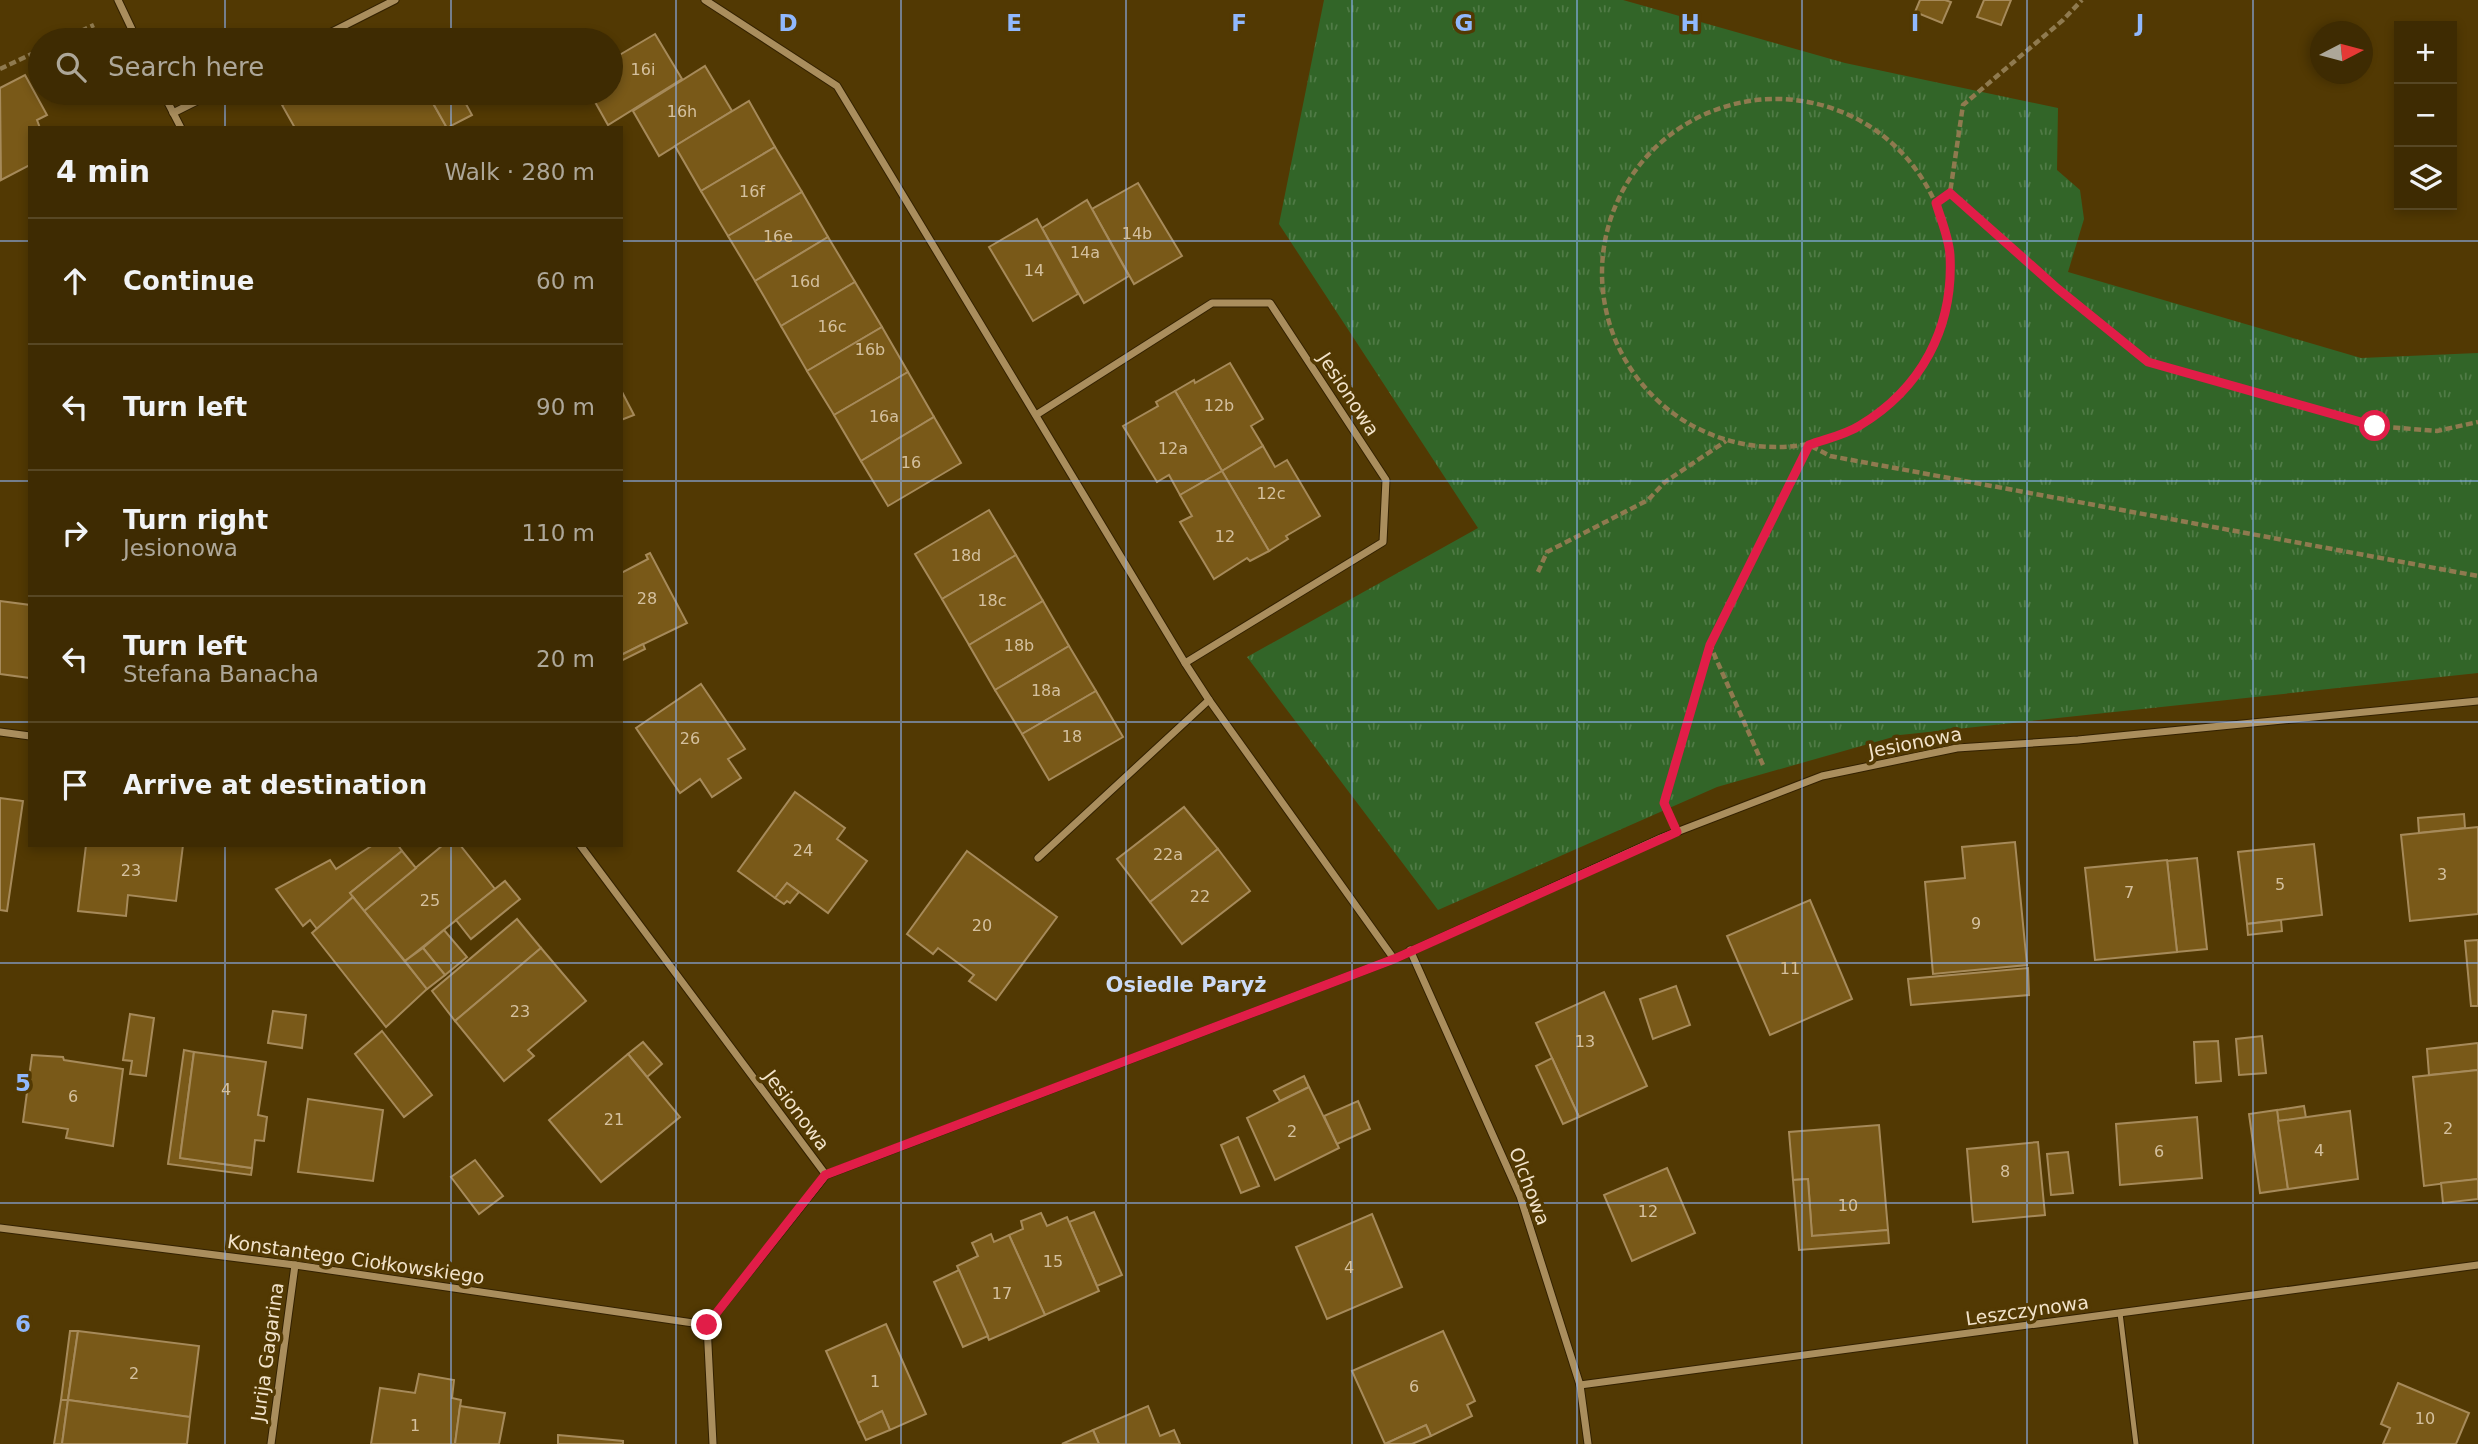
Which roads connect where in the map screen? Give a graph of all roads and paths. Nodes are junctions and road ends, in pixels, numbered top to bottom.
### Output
1 (118, 0) edge
2 (395, 0) edge
3 (705, 0) edge
4 (2082, 0) edge
5 (131, 28) edge
6 (340, 28) edge
7 (28, 56) edge
8 (0, 69) edge
9 (169, 105) edge
10 (189, 105) edge
11 (173, 113) junction
12 (180, 126) edge
13 (1950, 193) junction
14 (1936, 203) junction
15 (1036, 415) junction
16 (2478, 422) edge
17 (1727, 441) junction
18 (1809, 445) junction
19 (1538, 572) dead end
20 (2478, 576) edge
21 (1710, 645) junction
22 (1185, 663) junction
23 (1209, 700) junction
24 (2478, 701) edge
25 (0, 732) edge
26 (28, 736) edge
27 (1776, 794) junction
28 (1677, 832) junction
29 (581, 847) edge
30 (1038, 858) dead end
31 (1410, 950) junction
32 (1394, 959) junction
33 (825, 1175) junction
34 (0, 1228) edge
35 (295, 1265) junction
36 (2478, 1265) edge
37 (2120, 1313) junction
38 (707, 1325) junction
39 (1580, 1385) junction
40 (271, 1444) edge
41 (713, 1444) edge
42 (1588, 1444) edge
43 (2136, 1444) edge

1 - 5 street
2 - 6 street
3 - 15 street
4 - 13 path
7 - 8 path
9 - 11 street
10 - 11 street
11 - 12 street
13 - 14 path
13 - 16 path
14 - 17 path
14 - 18 path
15 - 22 street
15 - 22 street, Jesionowa
17 - 18 path
17 - 19 path
18 - 20 path
18 - 21 path
21 - 27 path
21 - 28 path
22 - 23 street
23 - 30 street
23 - 32 street
24 - 27 street, Jesionowa
25 - 26 street
27 - 28 street, Jesionowa
28 - 31 street, Jesionowa
29 - 33 street, Jesionowa
31 - 32 street, Jesionowa
31 - 39 street, Olchowa
32 - 33 street, Jesionowa
33 - 38 street
34 - 35 street, Konstantego Ciołkowskiego
35 - 38 street, Konstantego Ciołkowskiego
35 - 40 street, Jurija Gagarina
36 - 37 street, Leszczynowa
37 - 39 street, Leszczynowa
37 - 43 lane
38 - 41 street
39 - 42 street, Olchowa

